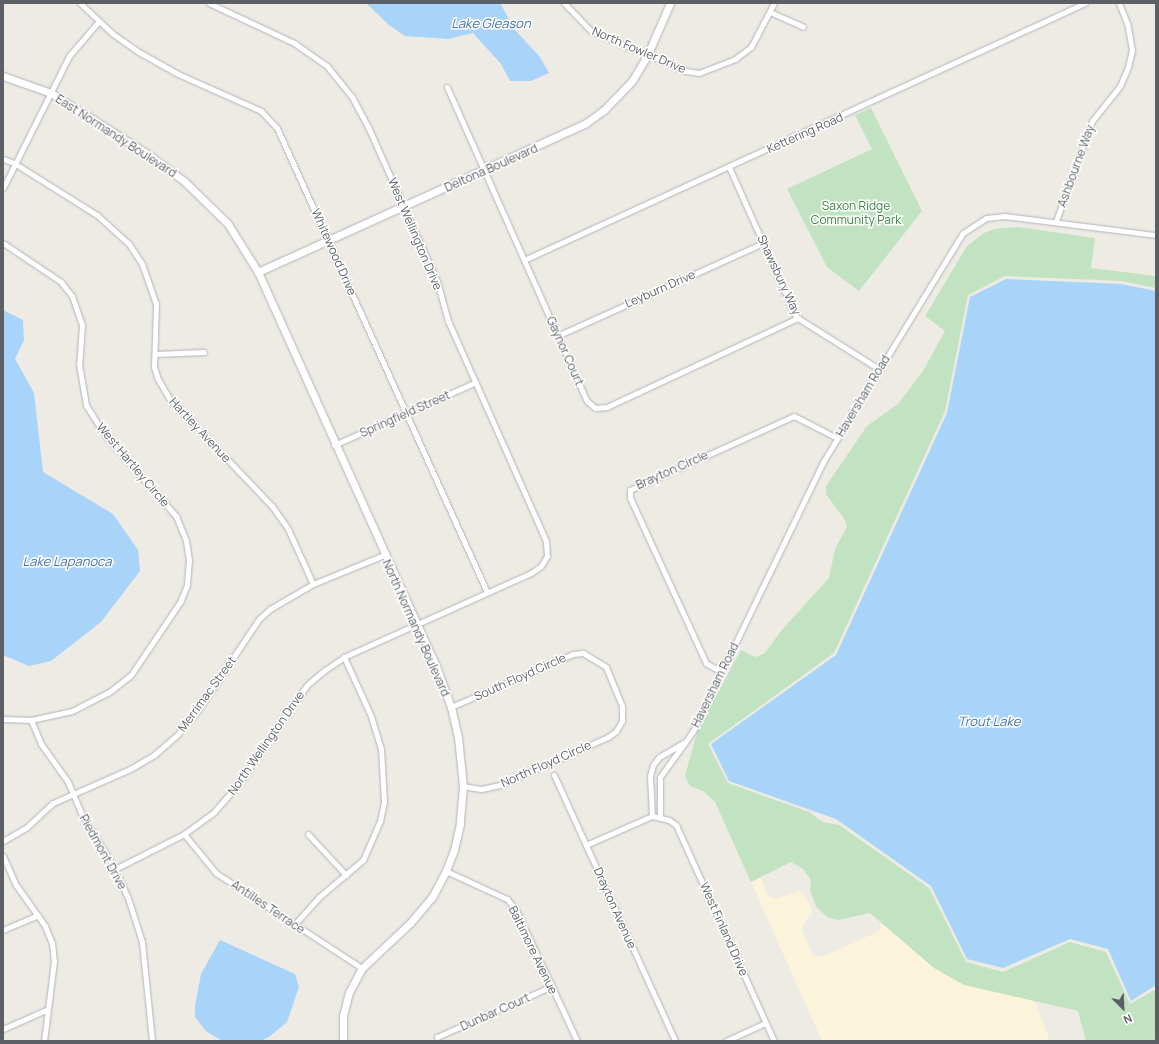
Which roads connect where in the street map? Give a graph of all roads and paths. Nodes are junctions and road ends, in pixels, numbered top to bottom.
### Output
1 (80, 3) edge
2 (209, 3) edge
3 (564, 3) edge
4 (670, 3) edge
5 (774, 3) edge
6 (1086, 3) edge
7 (1119, 3) edge
8 (770, 12) junction
9 (99, 21) junction
10 (802, 27) dead end
11 (647, 56) junction
12 (3, 76) edge
13 (447, 87) dead end
14 (51, 93) junction
15 (3, 159) edge
16 (14, 163) junction
17 (729, 167) junction
18 (485, 170) junction
19 (3, 188) edge
20 (404, 207) junction
21 (1056, 221) junction
22 (1155, 233) edge
23 (329, 241) junction
24 (3, 243) edge
25 (763, 243) junction
26 (524, 260) junction
27 (258, 272) junction
28 (798, 318) junction
29 (557, 336) junction
30 (204, 352) dead end
31 (154, 354) junction
32 (879, 369) junction
33 (476, 382) junction
34 (406, 413) junction
35 (837, 438) junction
36 (334, 446) junction
37 (384, 555) junction
38 (547, 556) joint
39 (313, 584) junction
40 (487, 592) junction
41 (416, 623) junction
42 (344, 657) junction
43 (722, 672) junction
44 (451, 707) junction
45 (3, 719) edge
46 (31, 720) junction
47 (620, 723) joint
48 (683, 743) junction
49 (554, 776) dead end
50 (463, 786) junction
51 (72, 794) junction
52 (652, 816) junction
53 (660, 817) junction
54 (184, 834) junction
55 (308, 834) dead end
56 (3, 841) edge
57 (586, 845) junction
58 (3, 856) edge
59 (115, 869) junction
60 (446, 871) junction
61 (346, 875) junction
62 (38, 915) junction
63 (294, 925) junction
64 (3, 930) edge
65 (362, 968) junction
66 (552, 986) junction
67 (46, 1010) junction
68 (765, 1023) junction
69 (3, 1029) edge
70 (438, 1037) dead end
71 (44, 1041) edge
72 (152, 1041) edge
73 (342, 1041) edge
74 (577, 1041) edge
75 (675, 1041) edge
76 (726, 1041) edge
77 (774, 1041) edge

1 - 9 street, Whitewood Drive
2 - 20 street, West Wellington Drive
3 - 11 street, North Fowler Drive
4 - 11 street, Deltona Boulevard
5 - 8 street, North Fowler Drive
6 - 17 street, Kettering Road
7 - 21 street, Ashbourne Way
8 - 10 street
8 - 11 street, North Fowler Drive
9 - 14 street
9 - 23 street, Whitewood Drive
11 - 18 street, Deltona Boulevard
12 - 14 street, East Normandy Boulevard
13 - 18 street, Gaynor Court
14 - 16 street
14 - 27 street, East Normandy Boulevard
15 - 16 street, Hartley Avenue
16 - 19 street
16 - 31 street, Hartley Avenue
17 - 25 street, Shawsbury Way
17 - 26 street, Kettering Road
18 - 20 street, Deltona Boulevard
18 - 26 street, Gaynor Court
20 - 23 street, Deltona Boulevard
20 - 33 street, West Wellington Drive
21 - 22 street, Haversham Road
21 - 32 street, Haversham Road
23 - 27 street, Deltona Boulevard
23 - 34 street, Whitewood Drive
24 - 46 street, West Hartley Circle
25 - 28 street, Shawsbury Way
25 - 29 street, Leyburn Drive
26 - 29 street, Gaynor Court
27 - 36 street, North Normandy Boulevard
28 - 29 street, Gaynor Court
28 - 32 street, Shawsbury Way
30 - 31 street
31 - 39 street, Hartley Avenue
32 - 35 street, Haversham Road
33 - 34 street, Springfield Street
33 - 38 street, West Wellington Drive
34 - 36 street, Springfield Street
34 - 40 street, Whitewood Drive
35 - 43 street, Haversham Road
35 - 43 street, Brayton Circle
36 - 37 street, North Normandy Boulevard
37 - 39 street, Merrimac Street
37 - 41 street, North Normandy Boulevard
38 - 40 street, North Wellington Drive
39 - 51 street, Merrimac Street
40 - 41 street, North Wellington Drive
41 - 42 street, North Wellington Drive
41 - 44 street, North Normandy Boulevard
42 - 54 street, North Wellington Drive
42 - 61 street
43 - 48 street, Haversham Road
44 - 47 street, South Floyd Circle
44 - 50 street, North Normandy Boulevard
45 - 46 street, West Hartley Circle
46 - 51 street, Piedmont Drive
47 - 50 street, North Floyd Circle
48 - 52 street, Haversham Road
48 - 53 street, Haversham Road
49 - 57 street, Drayton Avenue
50 - 60 street, North Normandy Boulevard
51 - 56 street, Merrimac Street
51 - 59 street, Piedmont Drive
52 - 53 street
52 - 57 street
53 - 68 street, West Finland Drive
54 - 59 street, North Wellington Drive
54 - 63 street, Antilles Terrace
55 - 61 street
57 - 75 street, Drayton Avenue
58 - 62 street
59 - 72 street, Piedmont Drive
60 - 65 street, North Normandy Boulevard
60 - 66 street, Baltimore Avenue
61 - 63 street
62 - 64 street
62 - 67 street
63 - 65 street, Antilles Terrace
65 - 73 street, North Normandy Boulevard
66 - 70 street, Dunbar Court
66 - 74 street, Baltimore Avenue
67 - 69 street
67 - 71 street
68 - 76 street
68 - 77 street, West Finland Drive

